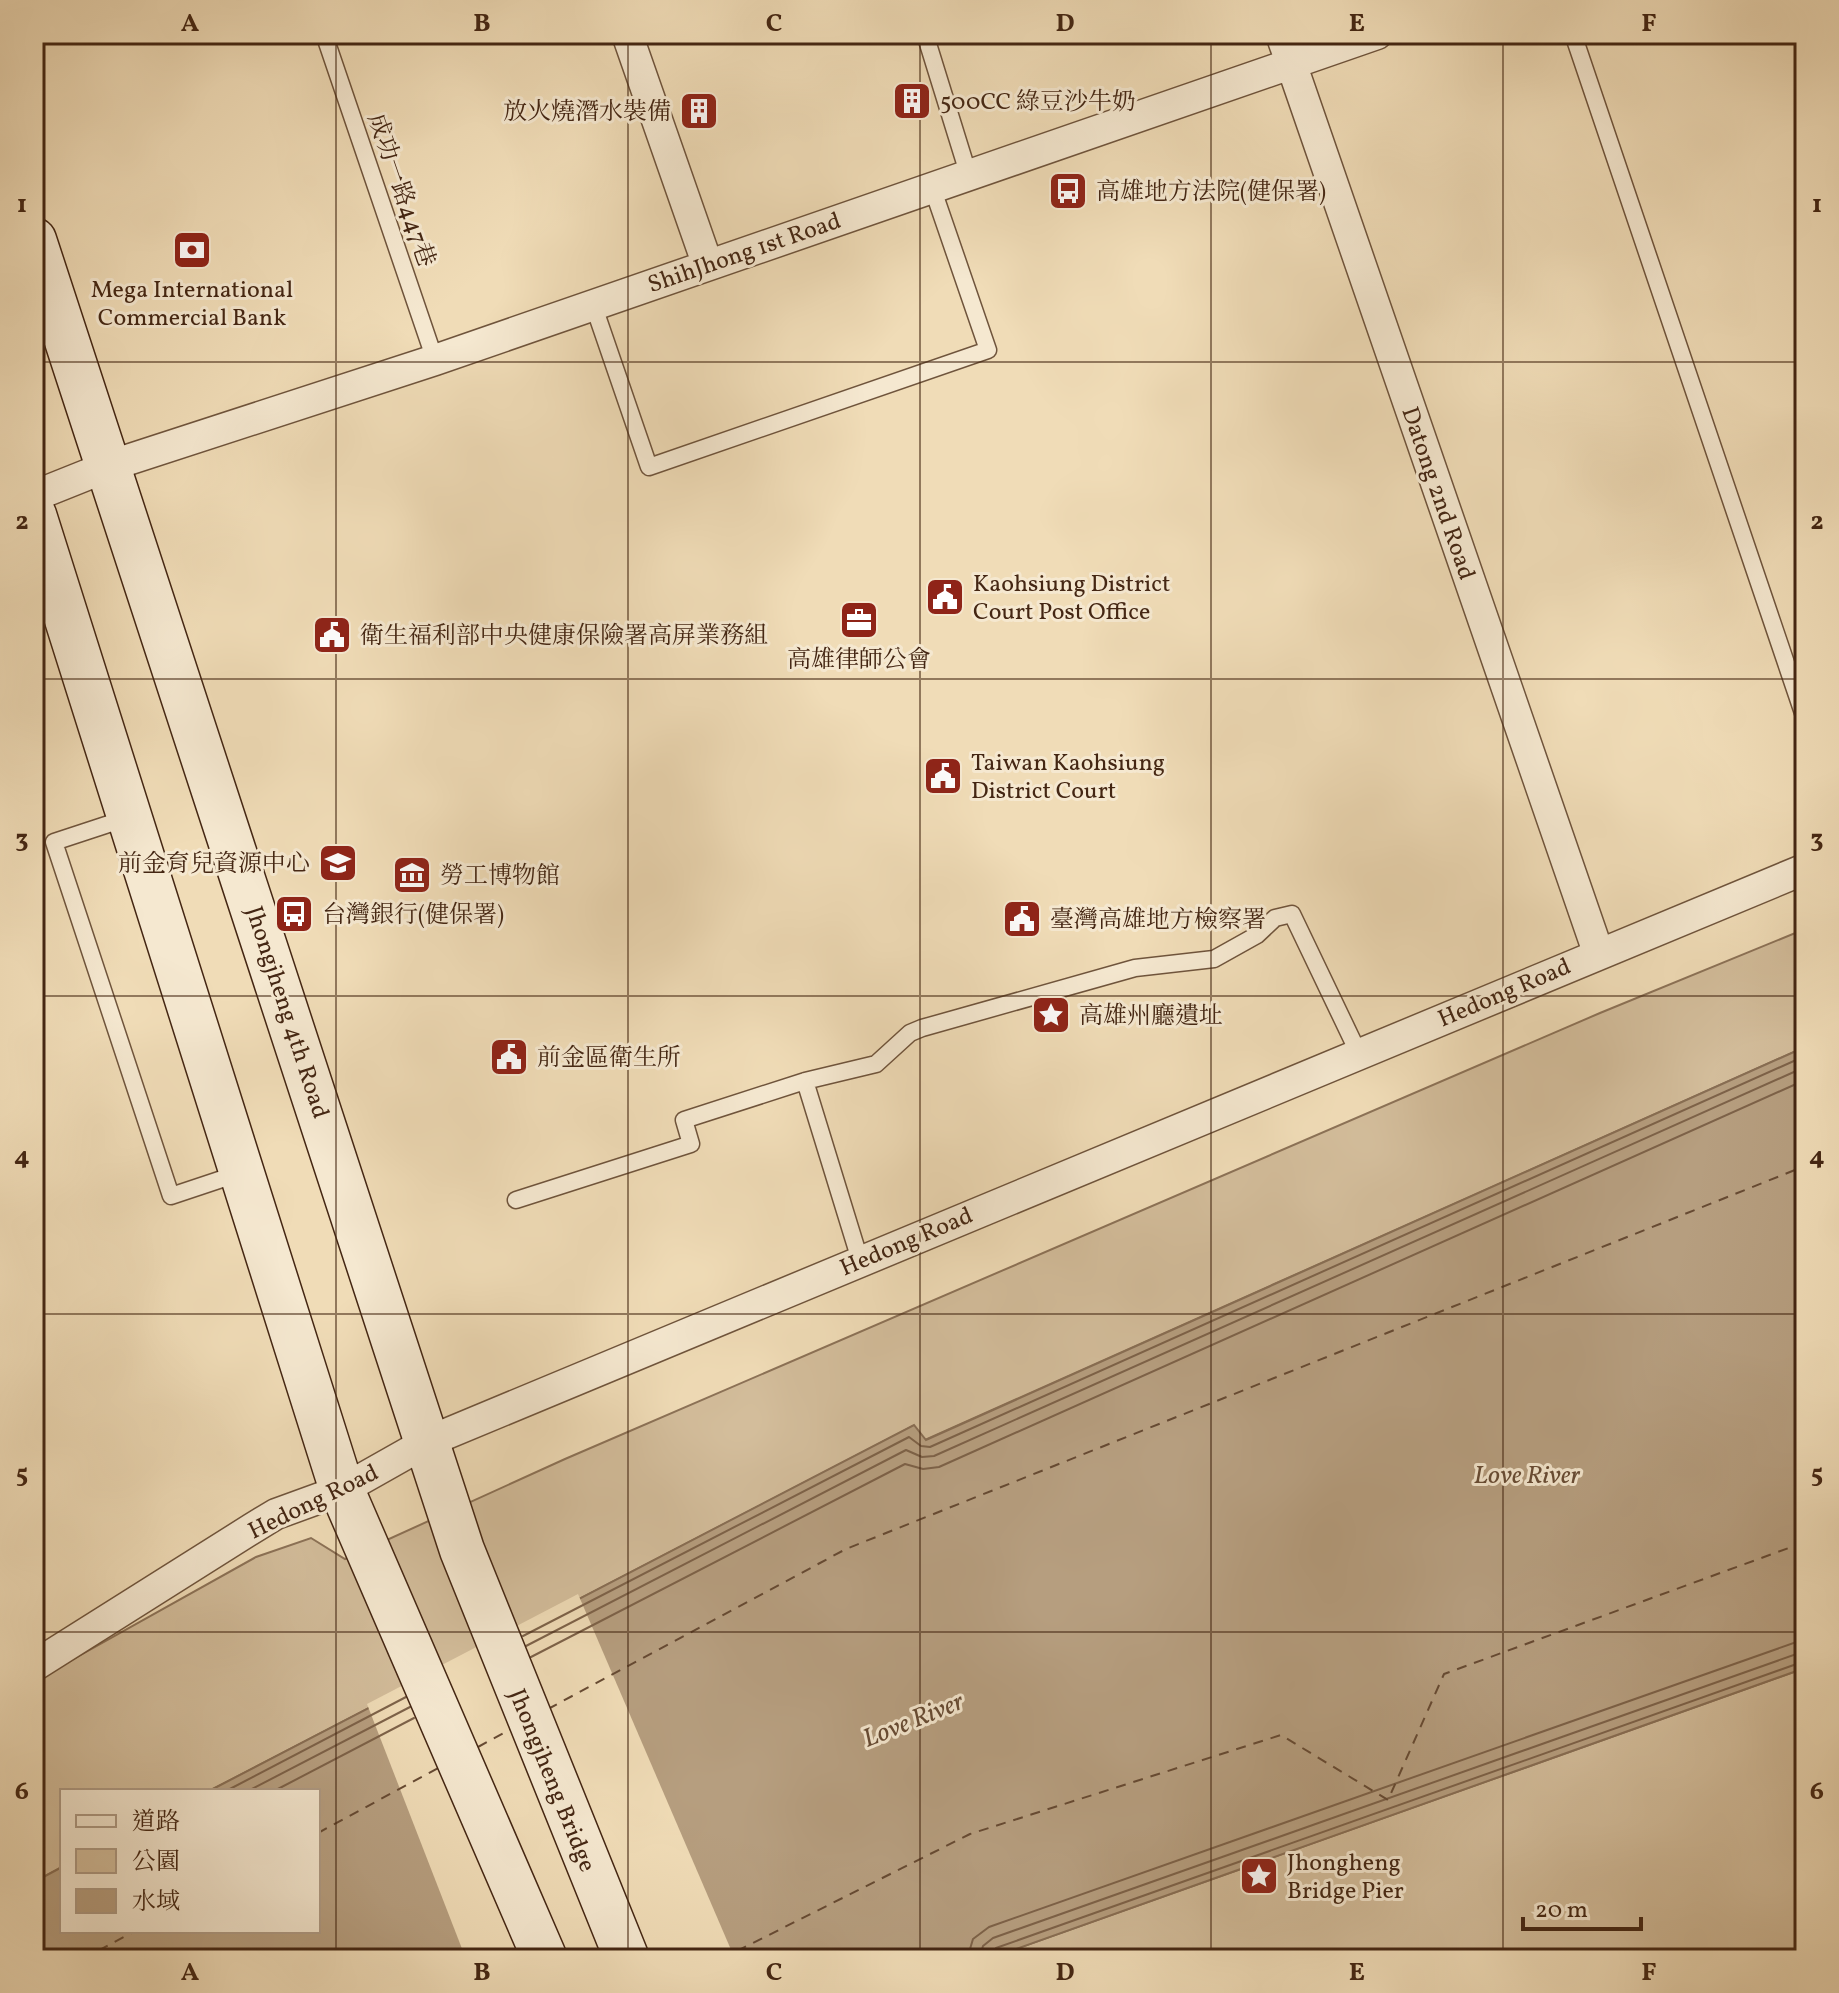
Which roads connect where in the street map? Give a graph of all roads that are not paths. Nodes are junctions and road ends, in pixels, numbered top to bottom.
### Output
1 (324, 34) edge
2 (627, 34) edge
3 (925, 34) edge
4 (1377, 34) edge
5 (1573, 34) edge
6 (1286, 48) edge
7 (968, 173) junction
8 (932, 187) junction
9 (34, 240) edge
10 (707, 263) junction
11 (593, 304) junction
12 (435, 360) junction
13 (109, 466) junction
14 (34, 496) edge
15 (34, 515) edge
16 (1805, 719) edge
17 (130, 817) junction
18 (1805, 869) edge
19 (1598, 952) junction
20 (1358, 1052) junction
21 (805, 1081) junction
22 (242, 1172) junction
23 (516, 1200) dead end
24 (860, 1260) junction
25 (427, 1442) junction
26 (342, 1490) junction
27 (480, 1602) joint
28 (34, 1666) edge
29 (545, 1959) edge
30 (627, 1959) edge

1 - 12 lane, 成功一路447巷
2 - 10 street
3 - 7 lane
4 - 6 street, ShihJhong 1st Road
5 - 16 lane
6 - 7 street, ShihJhong 1st Road
6 - 19 street, Datong 2nd Road
7 - 8 street, ShihJhong 1st Road
8 - 10 street, ShihJhong 1st Road
8 - 11 lane
9 - 13 street, Jhongjheng 4th Road
10 - 11 street, ShihJhong 1st Road
11 - 12 street, ShihJhong 1st Road
12 - 13 street, ShihJhong 1st Road
13 - 14 street, ShihJhong 1st Road
13 - 25 street, Jhongjheng 4th Road
15 - 17 street
17 - 22 street
17 - 22 lane
18 - 19 street, Hedong Road
19 - 20 street, Hedong Road
20 - 21 lane
20 - 24 street, Hedong Road
21 - 23 lane
21 - 24 lane
22 - 26 street
24 - 25 street, Hedong Road
25 - 26 street, Hedong Road
25 - 27 street, Jhongjheng 4th Road
26 - 28 street, Hedong Road
26 - 29 street
27 - 30 street, Jhongjheng Bridge

